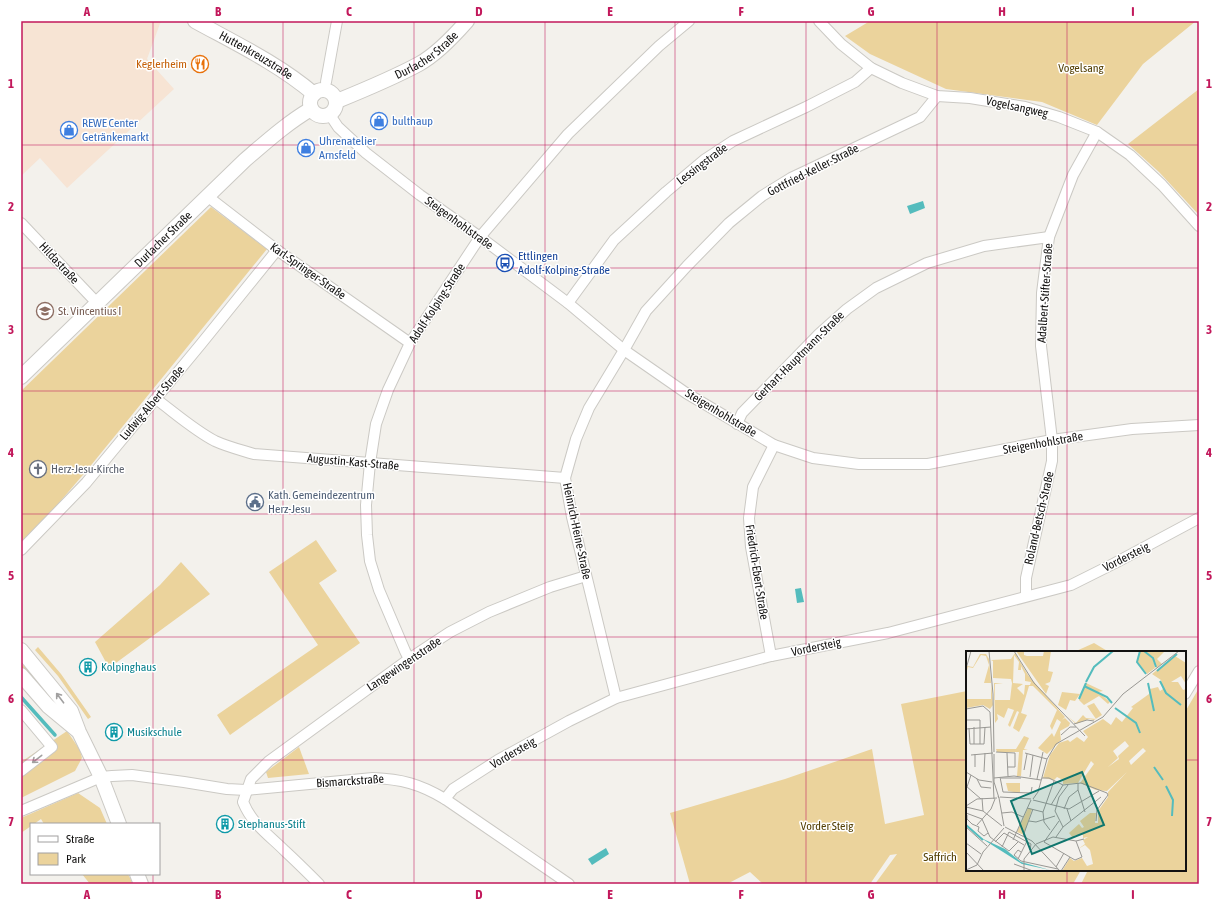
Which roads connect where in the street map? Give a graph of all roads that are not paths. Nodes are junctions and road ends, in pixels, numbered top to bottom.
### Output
1 (195, 21) edge
2 (337, 21) edge
3 (467, 21) edge
4 (689, 21) edge
5 (819, 21) edge
6 (871, 68) junction
7 (326, 82) dead end
8 (314, 94) junction
9 (937, 96) junction
10 (337, 101) junction
11 (311, 110) junction
12 (330, 115) junction
13 (1096, 132) junction
14 (207, 196) junction
15 (21, 223) edge
16 (1199, 226) edge
17 (480, 237) junction
18 (1048, 237) junction
19 (277, 250) junction
20 (97, 303) junction
21 (568, 303) junction
22 (410, 343) junction
23 (624, 350) junction
24 (21, 377) edge
25 (156, 399) junction
26 (736, 424) junction
27 (1199, 425) edge
28 (1052, 440) junction
29 (774, 445) junction
30 (370, 463) junction
31 (565, 478) junction
32 (1199, 518) edge
33 (21, 550) edge
34 (586, 576) junction
35 (1026, 596) junction
36 (21, 650) edge
37 (772, 656) junction
38 (409, 659) junction
39 (1199, 671) edge
40 (21, 675) edge
41 (1186, 692) edge
42 (616, 698) junction
43 (21, 710) edge
44 (79, 732) junction
45 (21, 771) edge
46 (101, 777) junction
47 (246, 790) junction
48 (445, 799) junction
49 (21, 811) edge
50 (119, 823) edge
51 (318, 884) edge
52 (569, 884) edge

1 - 8 main road, Huttenkreuzstraße
2 - 7 street
3 - 10 main road, Durlacher Straße
4 - 17 street, Adolf-Kolping-Straße
5 - 6 street, Vogelsangweg
6 - 9 street, Vogelsangweg
6 - 21 street, Lessingstraße
8 - 10 main road
8 - 11 main road
9 - 13 street, Vogelsangweg
9 - 23 street, Gottfried-Keller-Straße
10 - 12 main road
11 - 12 main road
11 - 14 main road, Durlacher Straße
12 - 17 street, Steigenhohlstraße
13 - 16 street, Vogelsangweg
13 - 18 street, Adalbert-Stifter-Straße
14 - 19 street, Karl-Springer-Straße
14 - 20 main road, Durlacher Straße
15 - 20 street, Hildastraße
17 - 21 street, Steigenhohlstraße
17 - 22 street, Adolf-Kolping-Straße
18 - 26 street, Gerhart-Hauptmann-Straße
18 - 28 street, Adalbert-Stifter-Straße
19 - 22 street, Karl-Springer-Straße
19 - 25 street, Ludwig-Albert-Straße
20 - 24 main road, Durlacher Straße
21 - 23 street, Steigenhohlstraße
22 - 30 street, Adolf-Kolping-Straße
23 - 26 street, Steigenhohlstraße
23 - 31 street, Heinrich-Heine-Straße
25 - 30 street, Augustin-Kast-Straße
25 - 33 street, Ludwig-Albert-Straße
26 - 29 street, Steigenhohlstraße
27 - 28 street, Steigenhohlstraße
28 - 29 street, Steigenhohlstraße
28 - 35 street, Roland-Betsch-Straße
29 - 37 street, Friedrich-Ebert-Straße
30 - 31 street, Augustin-Kast-Straße
30 - 38 street, Adolf-Kolping-Straße
31 - 34 street, Heinrich-Heine-Straße
32 - 35 street, Vordersteig
34 - 38 street, Langewingertstraße
34 - 42 street, Heinrich-Heine-Straße
35 - 37 street, Vordersteig
44 -> 36 main road
37 - 42 street, Vordersteig
38 - 47 street, Langewingertstraße
39 - 41 street
40 - 44 main road
42 - 48 street, Vordersteig
43 -> 45 street
44 - 46 main road
46 - 47 street, Bismarckstraße
46 - 49 street, Bismarckstraße
46 - 50 main road
47 - 48 street, Bismarckstraße
47 - 51 street
48 - 52 street, Bismarckstraße

